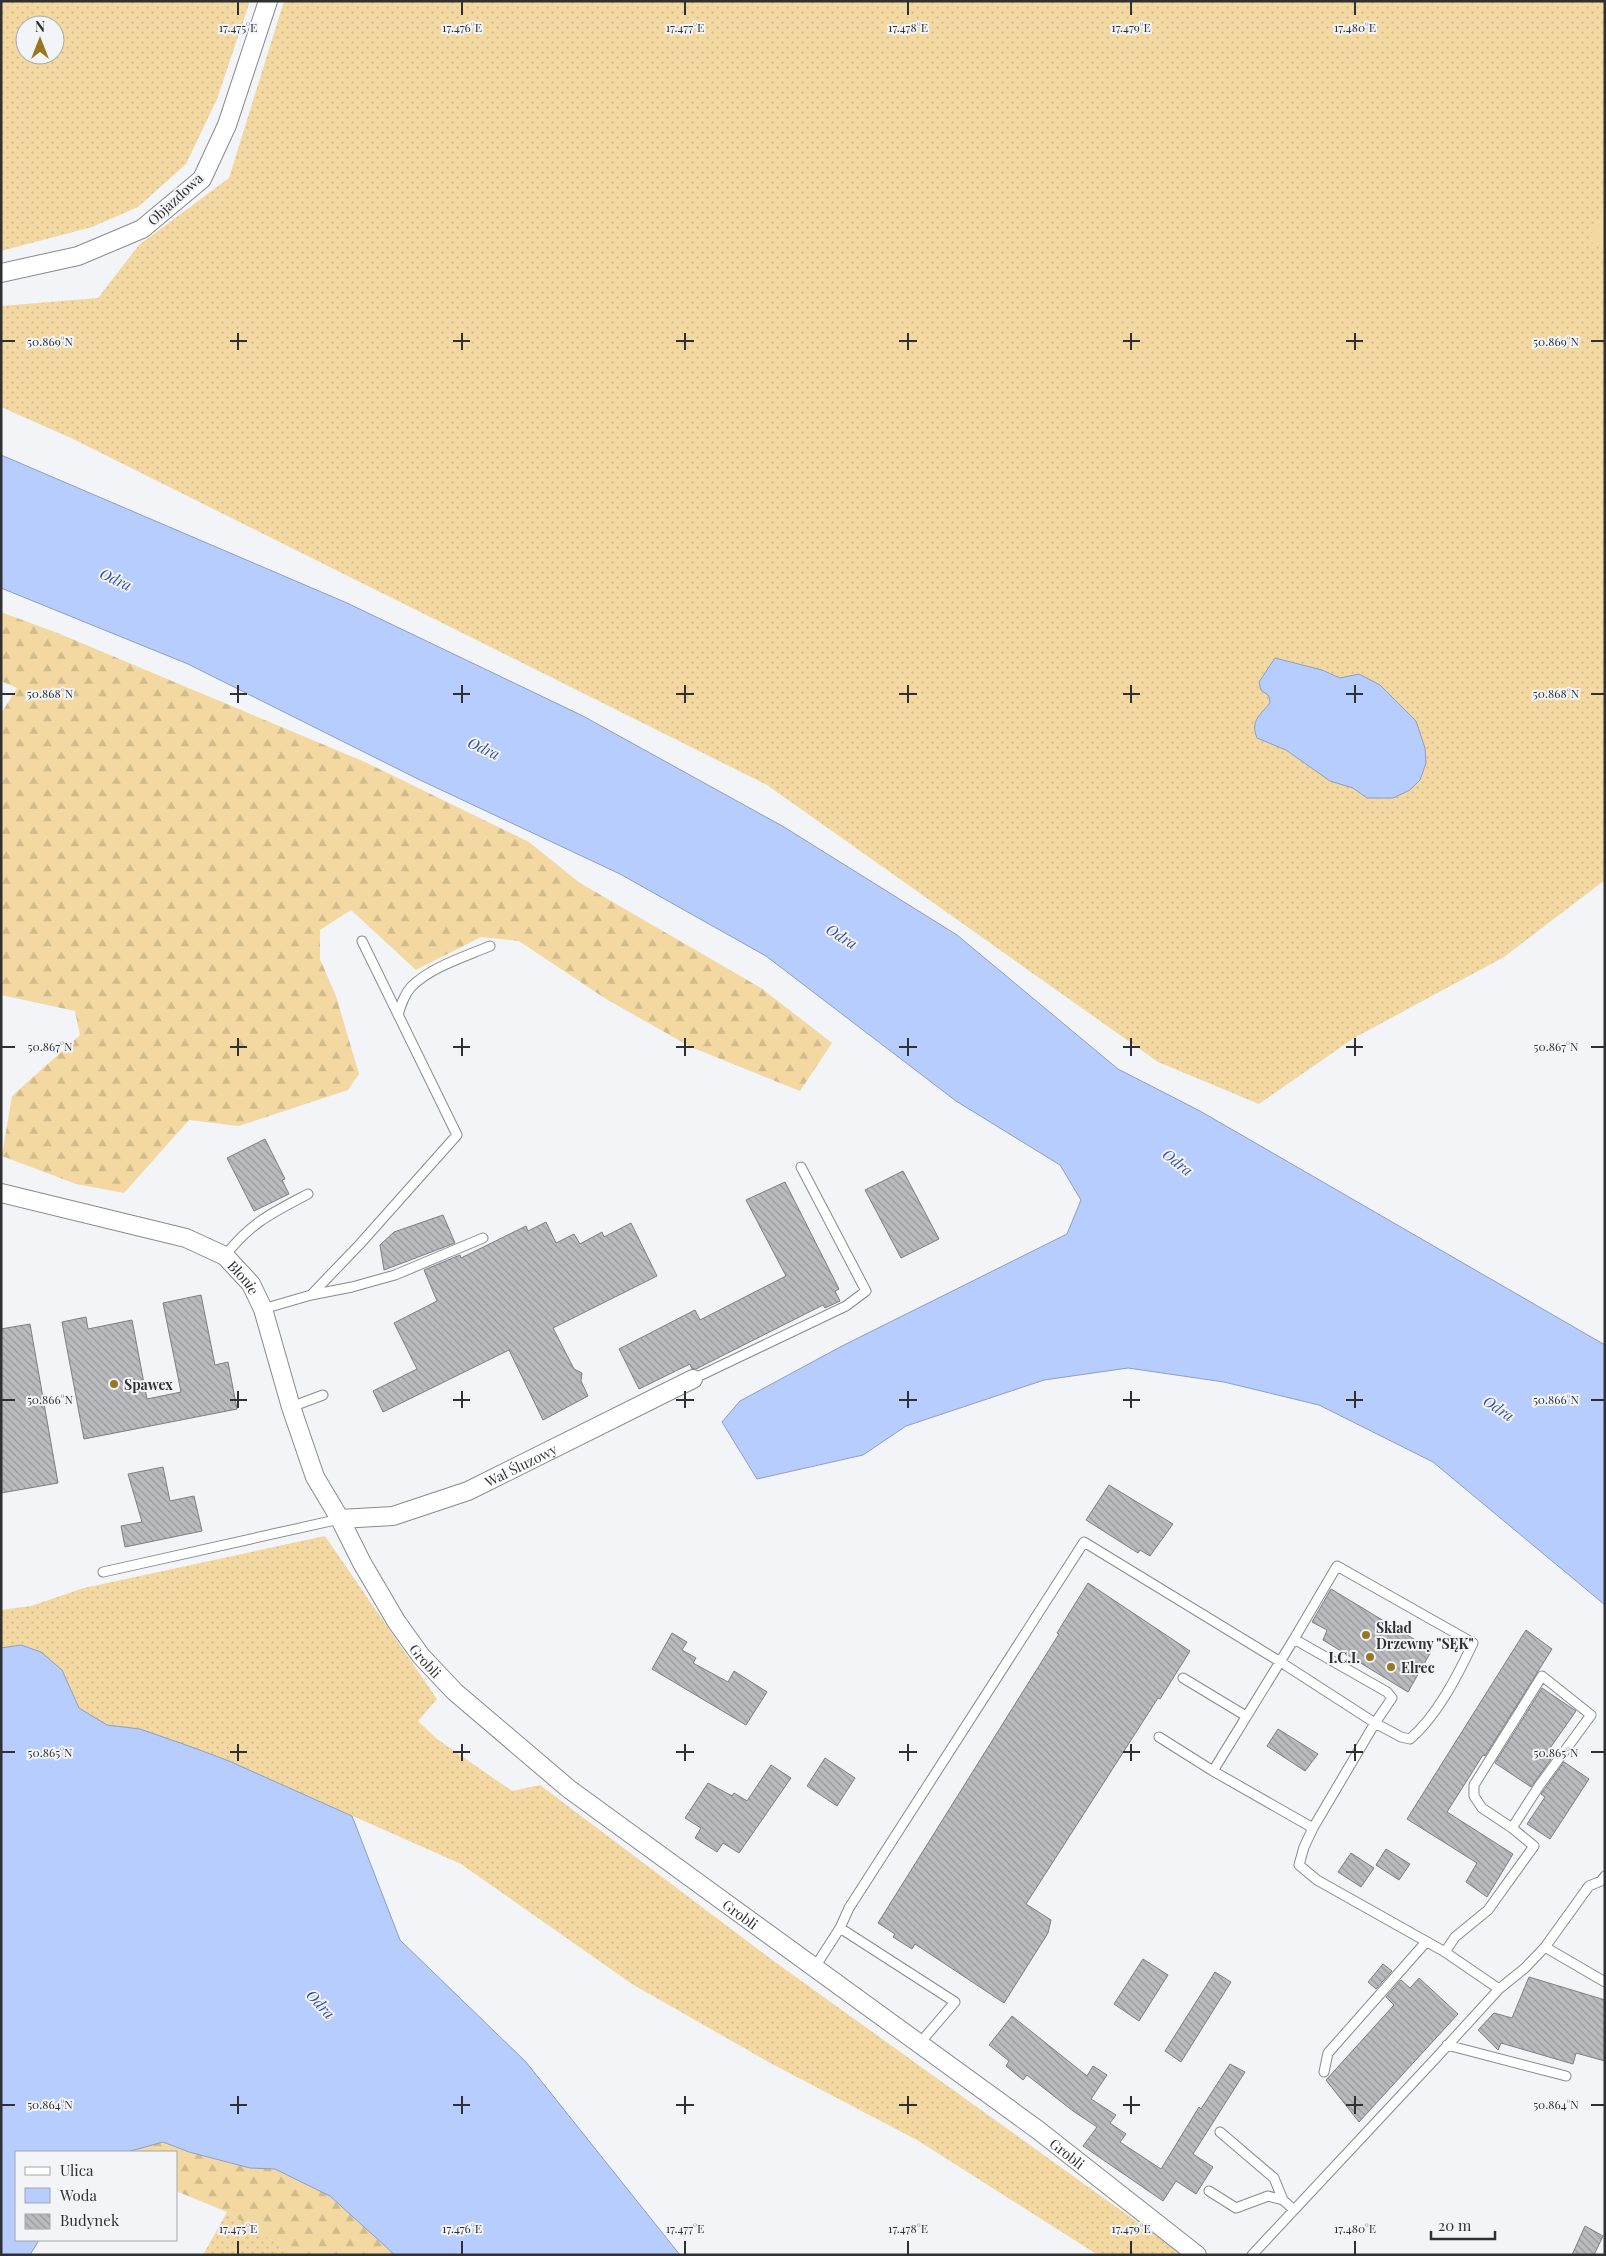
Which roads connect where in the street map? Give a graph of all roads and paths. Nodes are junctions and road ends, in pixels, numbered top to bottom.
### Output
1 (268, 1) edge
2 (1, 273) edge
3 (362, 941) dead end
4 (490, 946) dead end
5 (398, 1015) junction
6 (800, 1167) dead end
7 (1, 1193) edge
8 (308, 1194) dead end
9 (483, 1238) dead end
10 (226, 1256) junction
11 (311, 1295) junction
12 (263, 1309) junction
13 (693, 1379) joint
14 (324, 1395) dead end
15 (291, 1407) junction
16 (340, 1519) junction
17 (103, 1572) dead end
18 (1294, 1639) junction
19 (1279, 1660) junction
20 (1183, 1678) dead end
21 (1246, 1716) junction
22 (1375, 1723) junction
23 (1158, 1737) dead end
24 (1214, 1771) junction
25 (1313, 1828) junction
26 (1512, 1828) junction
27 (1605, 1876) edge
28 (840, 1928) junction
29 (1426, 1942) junction
30 (1545, 1947) junction
31 (1444, 1952) junction
32 (815, 1967) junction
33 (1605, 1982) edge
34 (1499, 1989) junction
35 (919, 2044) junction
36 (1447, 2045) junction
37 (1324, 2072) dead end
38 (1566, 2076) dead end
39 (1220, 2132) dead end
40 (1210, 2191) dead end
41 (1283, 2200) junction
42 (1294, 2210) junction
43 (1197, 2255) edge
44 (1252, 2255) edge

1 - 2 street, Objazdowa
3 - 5 lane
4 - 5 lane
5 - 11 lane
6 - 13 lane
7 - 10 street, Błonie
8 - 10 lane
9 - 11 lane
10 - 12 street, Błonie
11 - 12 lane
12 - 15 street, Błonie
13 - 16 street, Wał Śluzowy
14 - 15 lane
15 - 16 street, Błonie
16 - 17 lane
16 - 32 street, Grobli
18 - 19 lane
18 - 22 lane
18 - 22 lane
19 - 21 lane
19 - 22 lane
19 - 28 lane
20 - 21 lane
21 - 24 lane
22 - 25 lane
23 - 24 lane
24 - 25 lane
25 - 29 lane
26 - 26 lane
26 - 31 lane
27 - 30 lane
28 - 32 lane
28 - 35 lane
29 - 31 lane
29 - 37 lane
30 - 33 lane
30 - 34 lane
31 - 34 lane
32 - 35 street, Grobli
34 - 36 lane
35 - 43 street, Grobli
36 - 38 lane
36 - 42 lane
39 - 41 lane
40 - 41 lane
41 - 42 lane
42 - 44 lane

